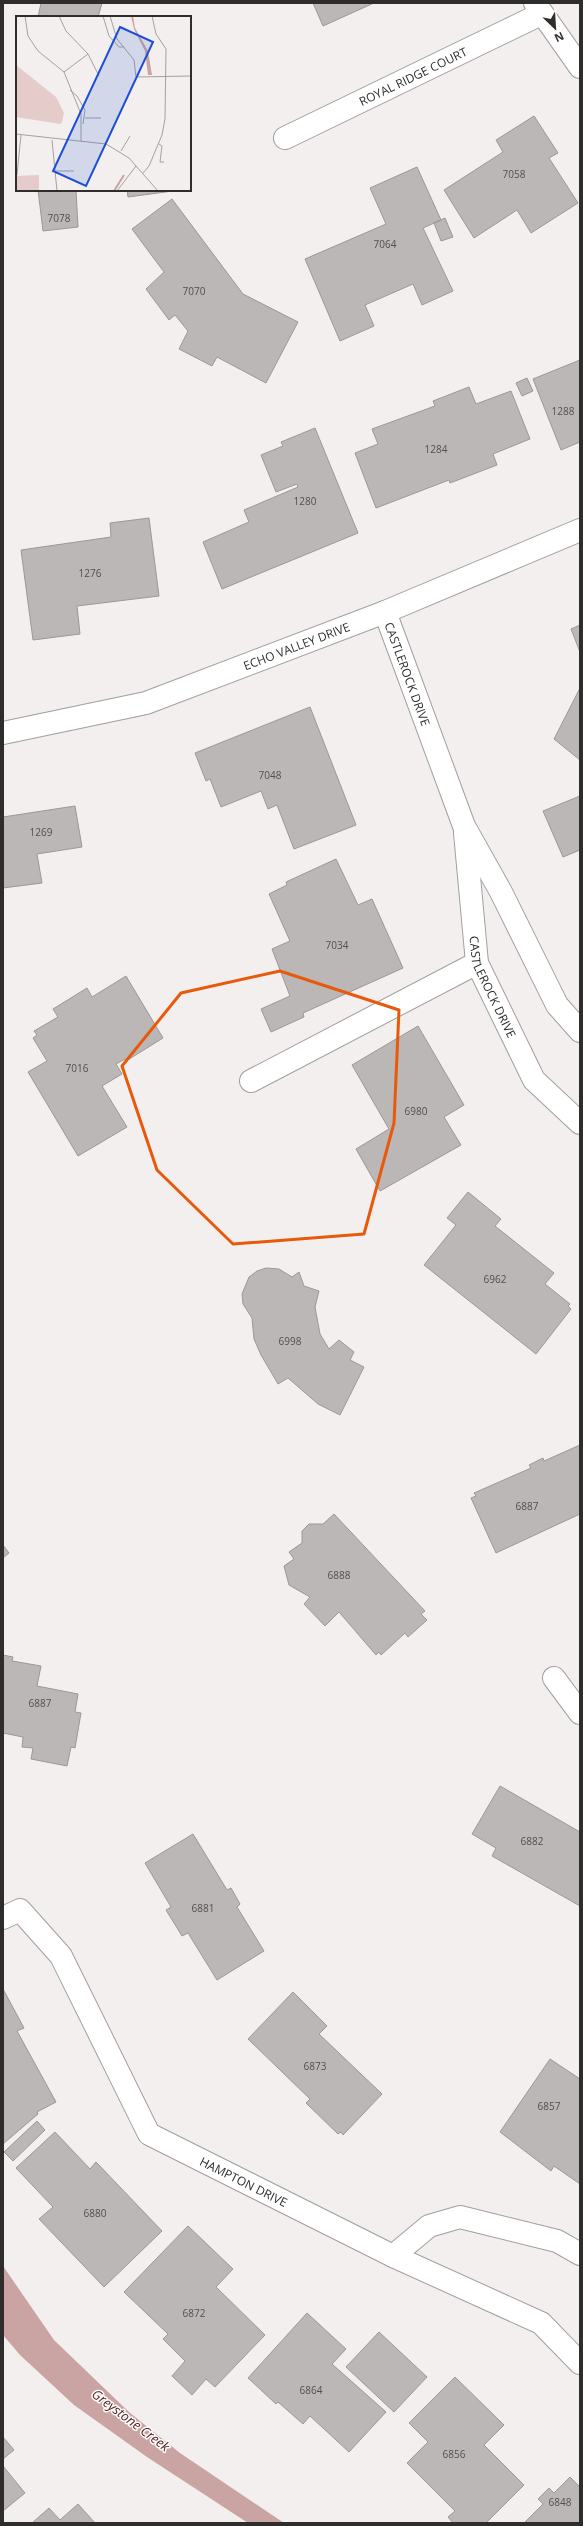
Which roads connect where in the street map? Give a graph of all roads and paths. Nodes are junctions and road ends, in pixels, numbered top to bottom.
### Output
1 (538, 9) edge
2 (580, 67) edge
3 (285, 138) dead end
4 (580, 530) edge
5 (385, 612) junction
6 (3, 733) edge
7 (464, 826) junction
8 (477, 963) junction
9 (580, 1031) edge
10 (251, 1081) dead end
11 (580, 1123) edge
12 (554, 1678) dead end
13 (580, 1713) edge
14 (3, 1918) edge
15 (580, 2254) edge
16 (393, 2256) junction
17 (580, 2363) edge

1 - 2 street
1 - 3 street, ROYAL RIDGE COURT
4 - 5 street, ECHO VALLEY DRIVE
5 - 6 street, ECHO VALLEY DRIVE
5 - 7 street, CASTLEROCK DRIVE
7 - 8 street, CASTLEROCK DRIVE
7 - 9 street, CASTLEROCK DRIVE
8 - 10 street
8 - 11 street, CASTLEROCK DRIVE
12 - 13 street
14 - 16 street, HAMPTON DRIVE
15 - 16 street
16 - 17 street, HAMPTON DRIVE

